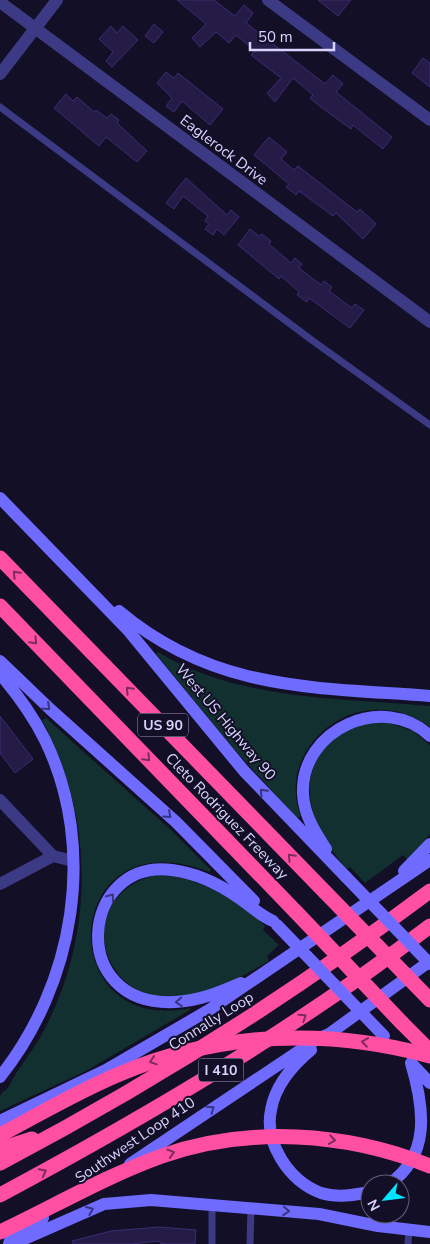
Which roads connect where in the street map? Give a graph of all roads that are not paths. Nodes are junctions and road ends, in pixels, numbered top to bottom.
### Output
1 (57, 0) edge
2 (268, 0) edge
3 (0, 2) edge
4 (35, 29) junction
5 (0, 74) edge
6 (0, 107) edge
7 (430, 120) edge
8 (430, 322) edge
9 (430, 425) edge
10 (0, 498) edge
11 (0, 558) edge
12 (98, 599) junction
13 (0, 606) edge
14 (0, 660) edge
15 (0, 674) edge
16 (430, 696) edge
17 (430, 736) edge
18 (0, 800) edge
19 (430, 844) edge
20 (54, 856) junction
21 (430, 860) edge
22 (73, 861) junction
23 (336, 867) junction
24 (0, 884) edge
25 (391, 886) junction
26 (430, 891) edge
27 (275, 923) junction
28 (430, 926) edge
29 (430, 962) edge
30 (253, 979) junction
31 (430, 1000) edge
32 (329, 1034) junction
33 (430, 1051) edge
34 (430, 1056) edge
35 (411, 1063) junction
36 (0, 1077) edge
37 (430, 1084) edge
38 (0, 1122) edge
39 (58, 1132) junction
40 (0, 1135) edge
41 (0, 1149) edge
42 (0, 1163) edge
43 (430, 1166) edge
44 (403, 1174) edge
45 (360, 1193) edge
46 (0, 1195) edge
47 (212, 1205) junction
48 (251, 1209) junction
49 (408, 1229) junction
50 (0, 1232) edge
51 (430, 1232) edge
52 (8, 1244) edge
53 (14, 1244) edge
54 (212, 1244) edge
55 (250, 1244) edge
56 (408, 1244) edge

1 - 4 street
2 - 7 street
3 - 4 street, Eaglerock Drive
4 - 5 street
4 - 8 street, Eaglerock Drive
6 - 9 lane
10 - 12 main road, West US Highway 90
31 -> 11 highway, Cleto Rodriguez Freeway / US 90, bridge
12 - 16 main road
23 -> 12 main road, West US Highway 90
13 -> 33 highway, Cleto Rodriguez Freeway / US 90, bridge
14 -> 27 main road
15 - 22 main road
17 - 23 main road
18 - 20 street
19 - 25 main road
20 - 22 street
20 - 24 street
21 - 25 main road
22 - 36 main road
23 - 29 main road, West US Highway 90, bridge
25 - 30 main road
26 - 39 highway, Connally Loop / I 410
30 -> 27 main road
27 - 35 main road, bridge
46 -> 28 highway, I 410
29 - 32 main road, Southwest Loop 410
30 - 38 main road
32 - 45 main road
52 -> 32 main road, Southwest Loop 410
34 -> 40 highway, bridge
35 - 37 main road
35 - 44 main road
39 - 41 highway
39 - 42 highway, Connally Loop / I 410
50 -> 43 highway, bridge
47 - 48 main road
53 -> 47 main road
47 - 54 lane
48 -> 49 main road
48 - 55 lane
49 - 51 main road
49 - 56 lane

